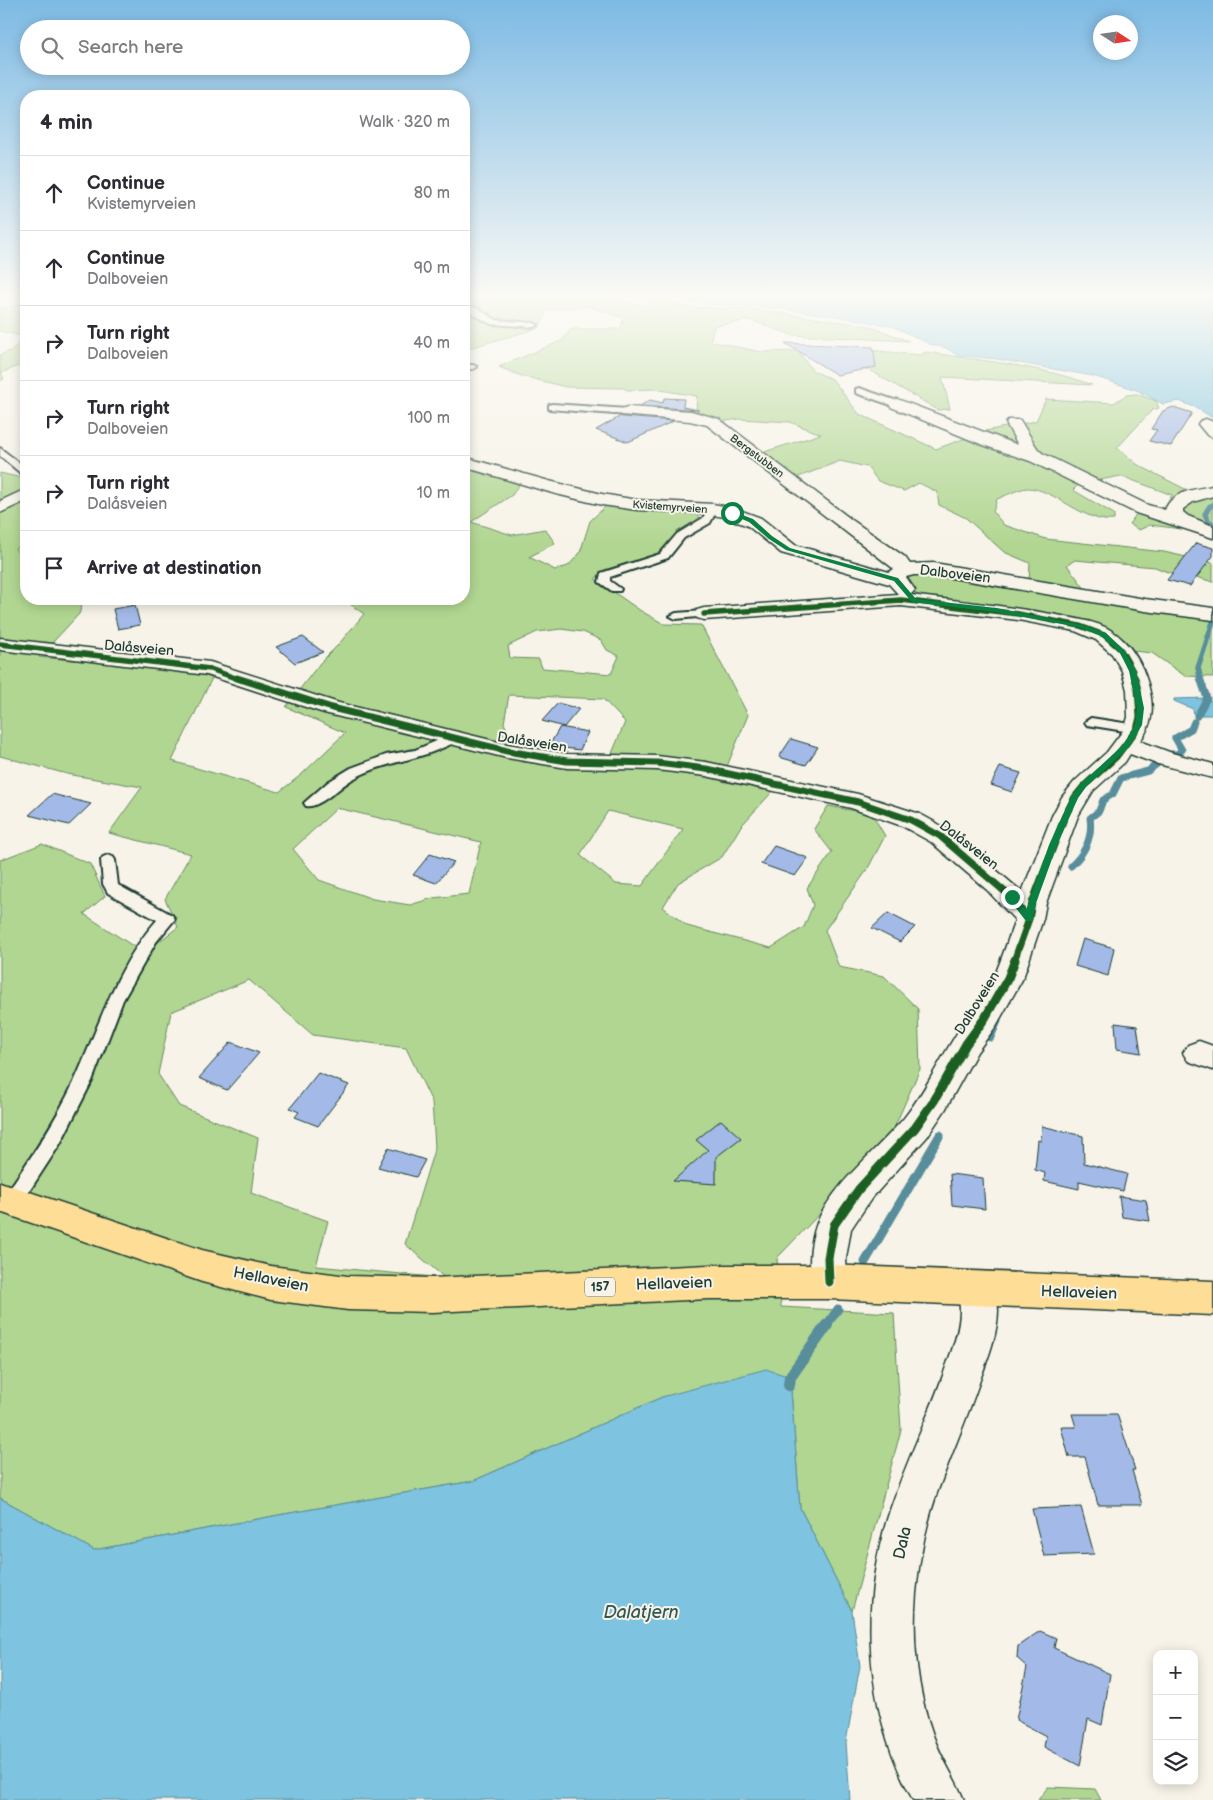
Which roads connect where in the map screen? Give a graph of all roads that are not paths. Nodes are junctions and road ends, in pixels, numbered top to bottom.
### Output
1 (859, 391) dead end
2 (897, 404) joint
3 (552, 406) dead end
4 (628, 412) joint
5 (1014, 424) dead end
6 (0, 451) edge
7 (1036, 456) junction
8 (470, 464) edge
9 (20, 468) edge
10 (1213, 492) edge
11 (20, 497) edge
12 (0, 508) edge
13 (712, 510) junction
14 (1181, 520) junction
15 (1213, 532) edge
16 (900, 575) junction
17 (616, 589) dead end
18 (914, 600) junction
19 (704, 614) joint
20 (1213, 614) edge
21 (676, 616) dead end
22 (0, 644) edge
23 (1091, 722) dead end
24 (1132, 737) junction
25 (451, 739) junction
26 (1213, 771) edge
27 (311, 803) dead end
28 (108, 860) dead end
29 (1029, 919) junction
30 (6, 1199) edge
31 (829, 1282) junction
32 (974, 1289) junction
33 (1213, 1298) edge
34 (940, 1800) edge

1 - 2 lane
2 - 7 street
3 - 4 lane, Bergstubben
4 - 16 street, Bergstubben
5 - 7 street
6 - 9 lane
7 - 14 street
8 - 13 street, Kvistemyrveien
10 - 14 street
11 - 12 street
13 - 16 street, Kvistemyrveien
13 - 17 lane
14 - 15 street
16 - 18 street, Dalboveien
16 - 20 street, Dalboveien
18 - 19 street
18 - 24 street
19 - 21 lane
22 - 25 street, Dalåsveien
23 - 24 lane
24 - 26 street
24 - 29 street, Dalboveien
25 - 27 lane
25 - 29 street, Dalåsveien
28 - 30 lane
29 - 31 street, Dalboveien
30 - 31 main road, Hellaveien / 157
31 - 32 main road, Hellaveien / 157
32 - 33 main road, Hellaveien / 157
32 - 34 street, Dala

